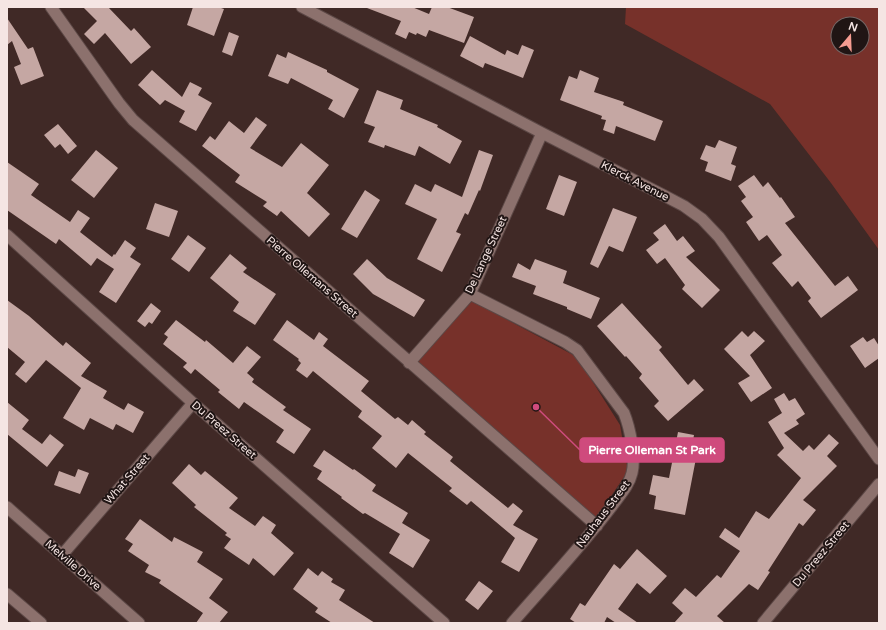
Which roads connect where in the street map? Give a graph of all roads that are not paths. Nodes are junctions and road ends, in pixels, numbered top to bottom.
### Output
1 (51, 7) edge
2 (302, 7) edge
3 (542, 133) junction
4 (7, 235) edge
5 (470, 294) junction
6 (409, 363) junction
7 (193, 403) junction
8 (879, 458) edge
9 (879, 484) edge
10 (7, 507) edge
11 (597, 526) junction
12 (62, 555) junction
13 (8, 597) edge
14 (41, 623) edge
15 (139, 623) edge
16 (444, 623) edge
17 (512, 623) edge
18 (763, 623) edge

1 - 6 street, Pierre Ollemans Street
2 - 3 street, Klerck Avenue
3 - 5 street, De Lange Street
3 - 8 street, Klerck Avenue
4 - 7 street, Du Preez Street
5 - 6 street, De Lange Street
5 - 11 street, Nauhaus Street
6 - 11 street, Pierre Ollemans Street
7 - 12 street, What Street
7 - 16 street, Du Preez Street
9 - 18 street, Du Preez Street
10 - 12 street, Melville Drive
11 - 17 street, Nauhaus Street
12 - 15 street, Melville Drive
13 - 14 street

